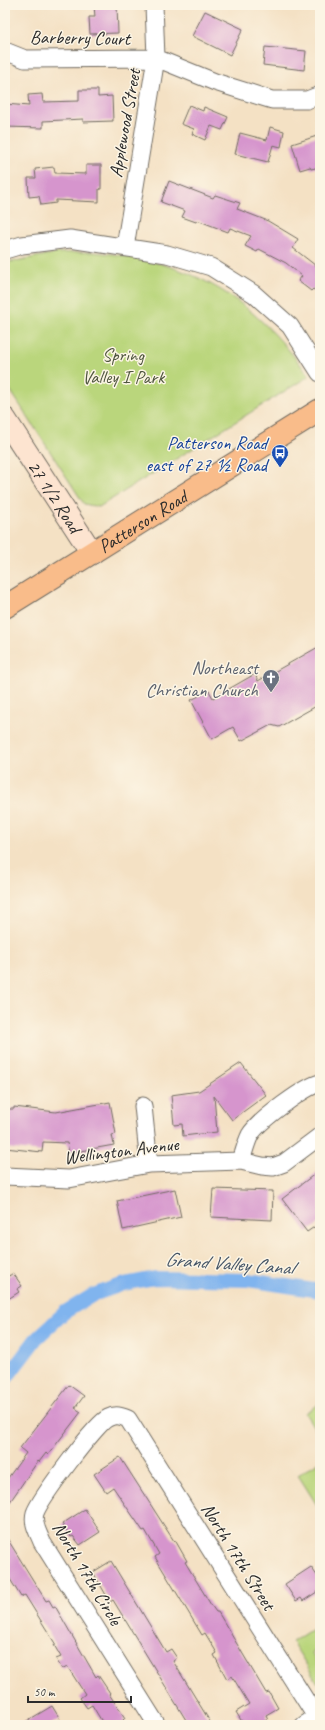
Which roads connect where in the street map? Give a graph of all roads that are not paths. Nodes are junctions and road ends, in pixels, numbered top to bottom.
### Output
1 (154, 5) edge
2 (5, 51) edge
3 (156, 58) junction
4 (320, 94) edge
5 (125, 247) junction
6 (5, 250) edge
7 (320, 373) edge
8 (320, 410) edge
9 (5, 419) edge
10 (92, 553) junction
11 (5, 607) edge
12 (320, 1083) edge
13 (143, 1106) dead end
14 (320, 1136) edge
15 (242, 1161) junction
16 (149, 1164) junction
17 (5, 1176) edge
18 (120, 1415) joint
19 (313, 1722) edge
20 (157, 1725) edge

1 - 3 street, Applewood Street
2 - 3 street, Barberry Court
3 - 4 street
3 - 5 street, Applewood Street
5 - 6 street
5 - 7 street
8 - 10 main road, Patterson Road
9 - 10 main road, 27 1/2 Road
10 - 11 main road, Patterson Road
12 - 15 street
13 - 16 street
14 - 15 street, Wellington Avenue
15 - 16 street, Wellington Avenue
16 - 17 street, Wellington Avenue
18 - 19 street, North 17th Street
18 - 20 street, North 17th Circle

